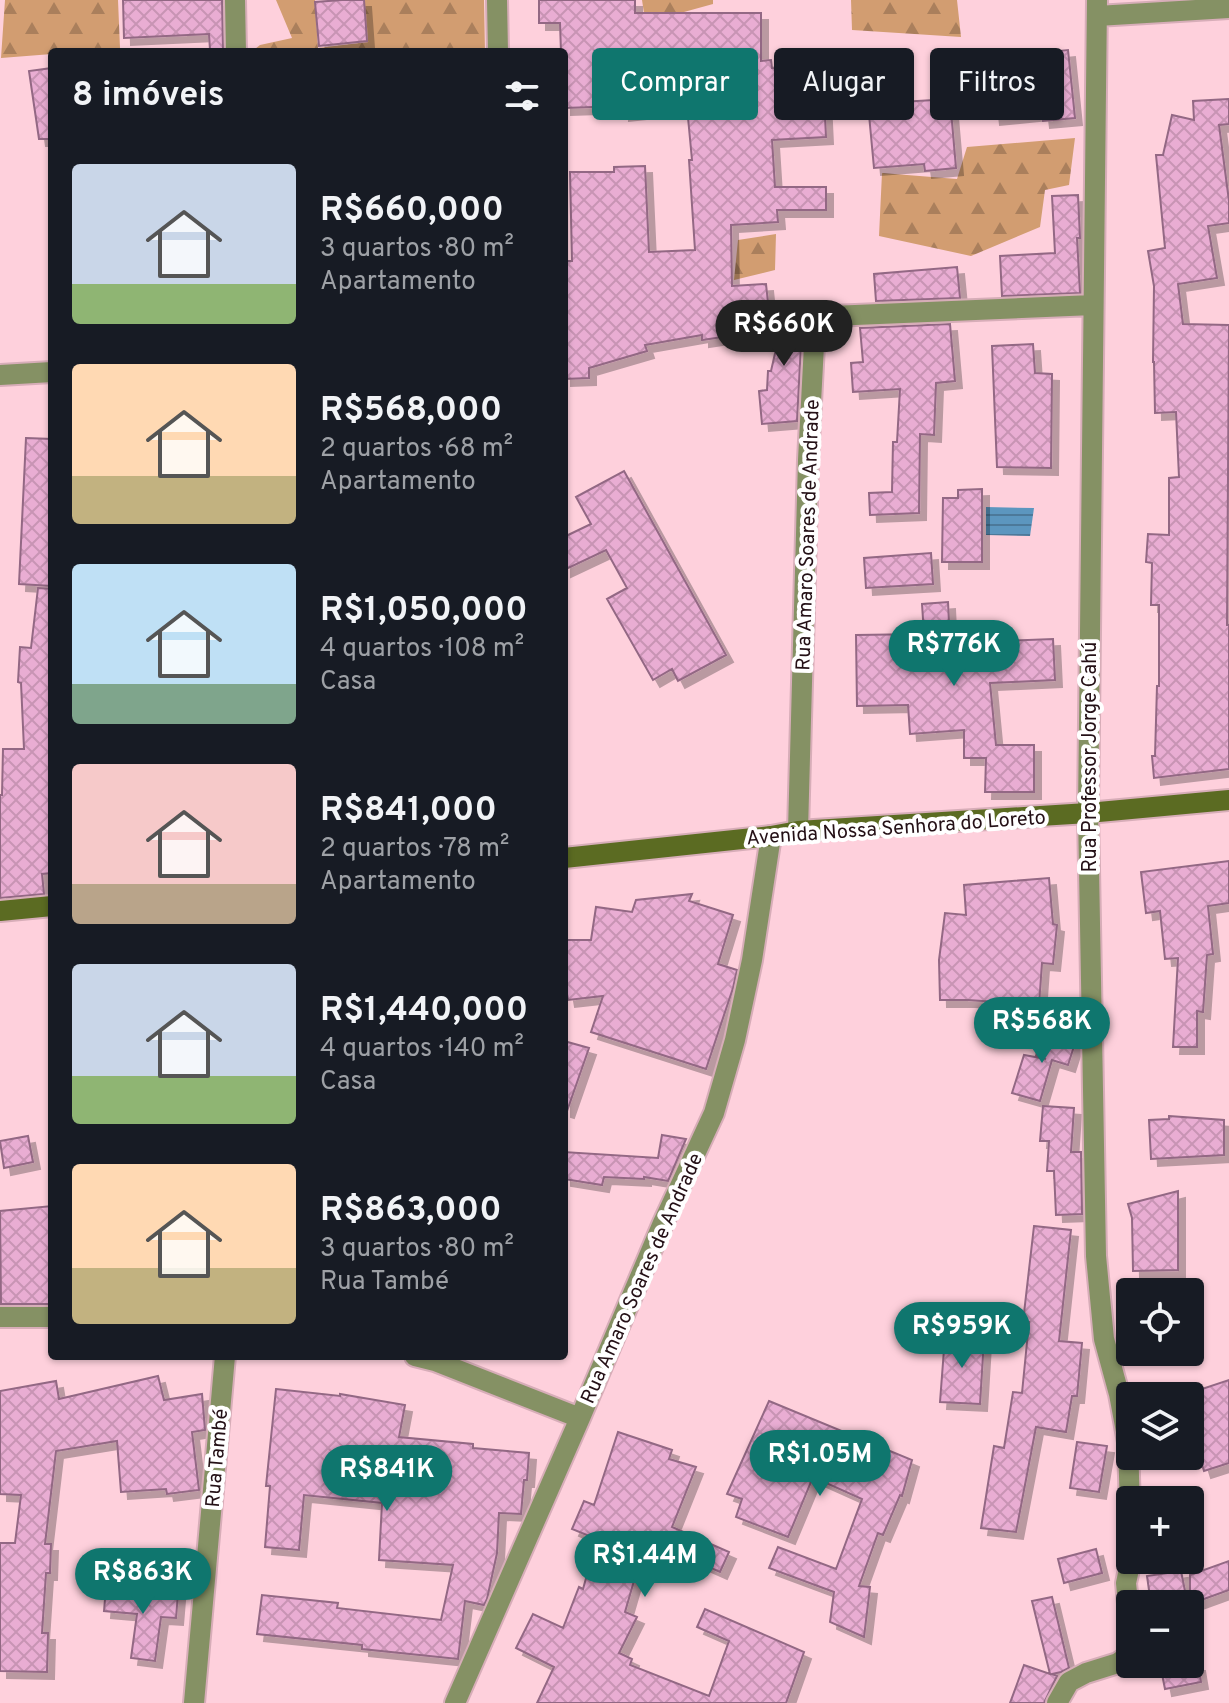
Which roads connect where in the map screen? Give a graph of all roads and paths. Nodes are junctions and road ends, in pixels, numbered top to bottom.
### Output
1 (235, 0) edge
2 (497, 0) edge
3 (1097, 8) edge
4 (1229, 8) edge
5 (236, 48) edge
6 (498, 48) edge
7 (1093, 305) junction
8 (48, 372) edge
9 (0, 375) edge
10 (1229, 800) edge
11 (1088, 813) junction
12 (798, 831) junction
13 (771, 836) junction
14 (568, 858) edge
15 (48, 906) edge
16 (0, 911) edge
17 (0, 1317) edge
18 (48, 1317) edge
19 (225, 1360) edge
20 (431, 1360) edge
21 (580, 1418) junction
22 (1129, 1486) edge
23 (1116, 1664) edge
24 (194, 1703) edge
25 (455, 1703) edge
26 (1057, 1703) edge

1 - 5 street
2 - 6 street
3 - 4 street
3 - 7 street, Rua Professor Jorge Cahú
7 - 11 street, Rua Professor Jorge Cahú
7 - 12 street, Rua Amaro Soares de Andrade
8 - 9 street
10 - 11 street, Avenida Nossa Senhora do Loreto
11 - 12 street, Avenida Nossa Senhora do Loreto
11 - 22 street, Rua Professor Jorge Cahú
12 - 13 street, Avenida Nossa Senhora do Loreto
13 - 14 street, Avenida Nossa Senhora do Loreto
13 - 21 street, Rua Amaro Soares de Andrade
15 - 16 street
17 - 18 street
19 - 24 street, Rua També
20 - 21 street
21 - 25 street, Rua Amaro Soares de Andrade
23 - 26 street

